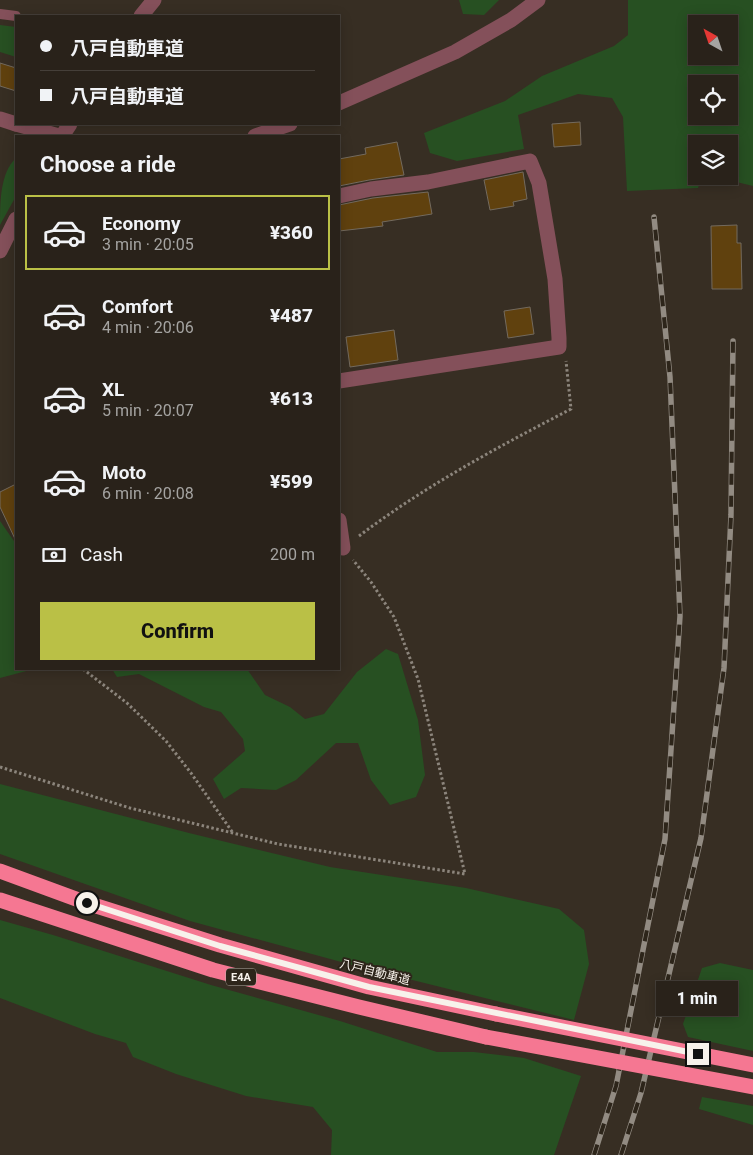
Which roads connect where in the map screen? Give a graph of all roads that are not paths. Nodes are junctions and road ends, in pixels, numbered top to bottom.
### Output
1 (154, 0) edge
2 (538, 0) edge
3 (0, 14) edge
4 (142, 15) edge
5 (15, 16) edge
6 (340, 103) edge
7 (0, 119) edge
8 (15, 124) edge
9 (20, 125) edge
10 (69, 125) edge
11 (289, 125) edge
12 (277, 133) edge
13 (56, 135) edge
14 (61, 135) edge
15 (263, 135) edge
16 (340, 196) edge
17 (15, 222) edge
18 (0, 251) edge
19 (340, 381) edge
20 (340, 527) edge
21 (343, 548) road end
22 (0, 871) edge
23 (0, 900) edge
24 (753, 1065) edge
25 (753, 1086) edge

1 - 4 street
2 - 6 street
3 - 5 lane
7 - 8 street
9 - 13 street
10 - 14 street
11 - 12 street
12 - 15 street
16 - 19 street
17 - 18 street
20 - 21 street
22 - 24 highway, 八戸自動車道 / E4A, bridge
23 - 25 highway, E4A, bridge

